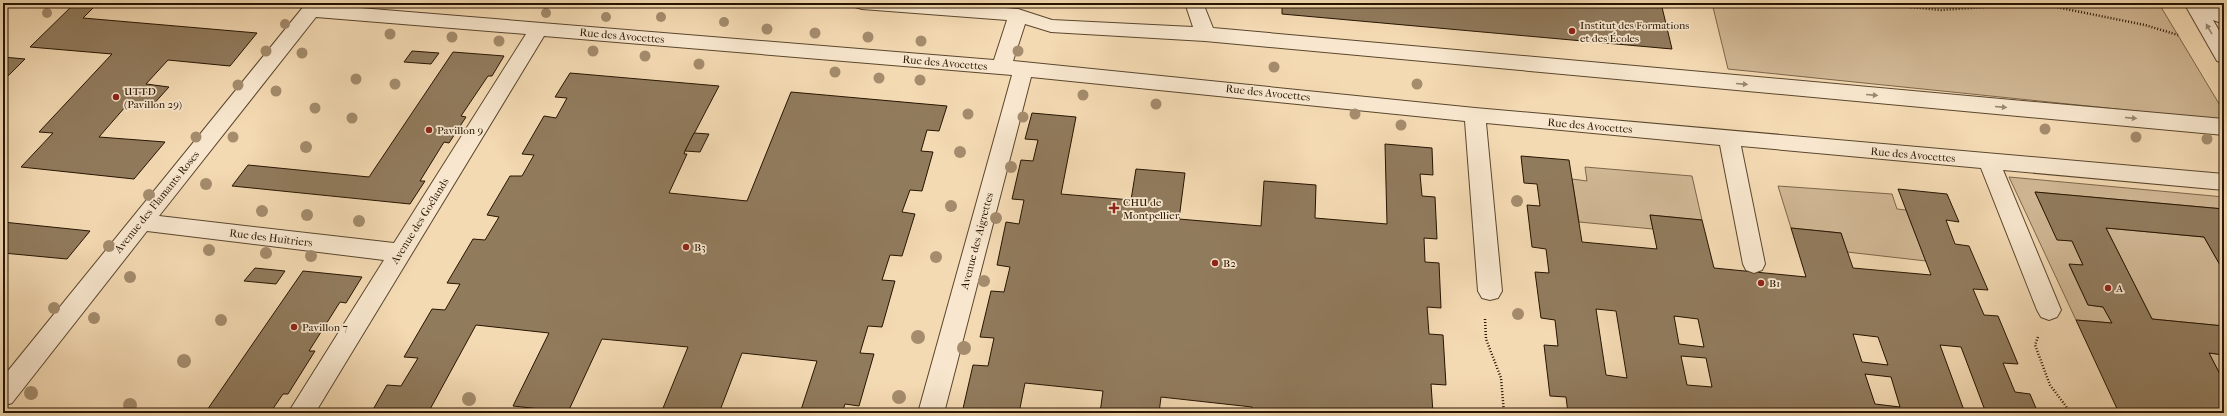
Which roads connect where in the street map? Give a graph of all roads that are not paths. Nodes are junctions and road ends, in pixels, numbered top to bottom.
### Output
1 (862, 3) edge
2 (1194, 3) edge
3 (2194, 3) edge
4 (311, 10) joint
5 (1018, 15) junction
6 (2224, 18) edge
7 (539, 29) junction
8 (1204, 34) junction
9 (2224, 56) edge
10 (1001, 68) junction
11 (1023, 70) junction
12 (1475, 115) junction
13 (2224, 126) edge
14 (1729, 139) junction
15 (1989, 162) junction
16 (2224, 182) edge
17 (141, 222) junction
18 (400, 253) junction
19 (1754, 264) dead end
20 (1490, 291) road end
21 (2049, 310) road end
22 (3, 395) edge
23 (301, 413) edge
24 (931, 413) edge

1 - 5 lane
2 - 8 lane
3 - 6 lane
9 -> 3 lane
4 - 7 lane, Rue des Avocettes
4 - 17 lane, Avenue des Flamants Roses
5 - 8 lane
5 - 10 lane
7 - 10 lane, Rue des Avocettes
7 - 18 lane, Avenue des Goélands
8 -> 13 lane
10 - 11 lane, Rue des Avocettes
11 - 12 lane, Rue des Avocettes
11 - 24 lane, Avenue des Aigrettes
12 - 14 lane, Rue des Avocettes
12 - 20 lane
14 - 15 lane, Rue des Avocettes
14 - 19 lane
15 - 16 lane, Rue des Avocettes
15 - 21 lane
17 - 18 lane, Rue des Huîtriers
17 - 22 lane, Avenue des Flamants Roses
18 - 23 lane, Avenue des Goélands

